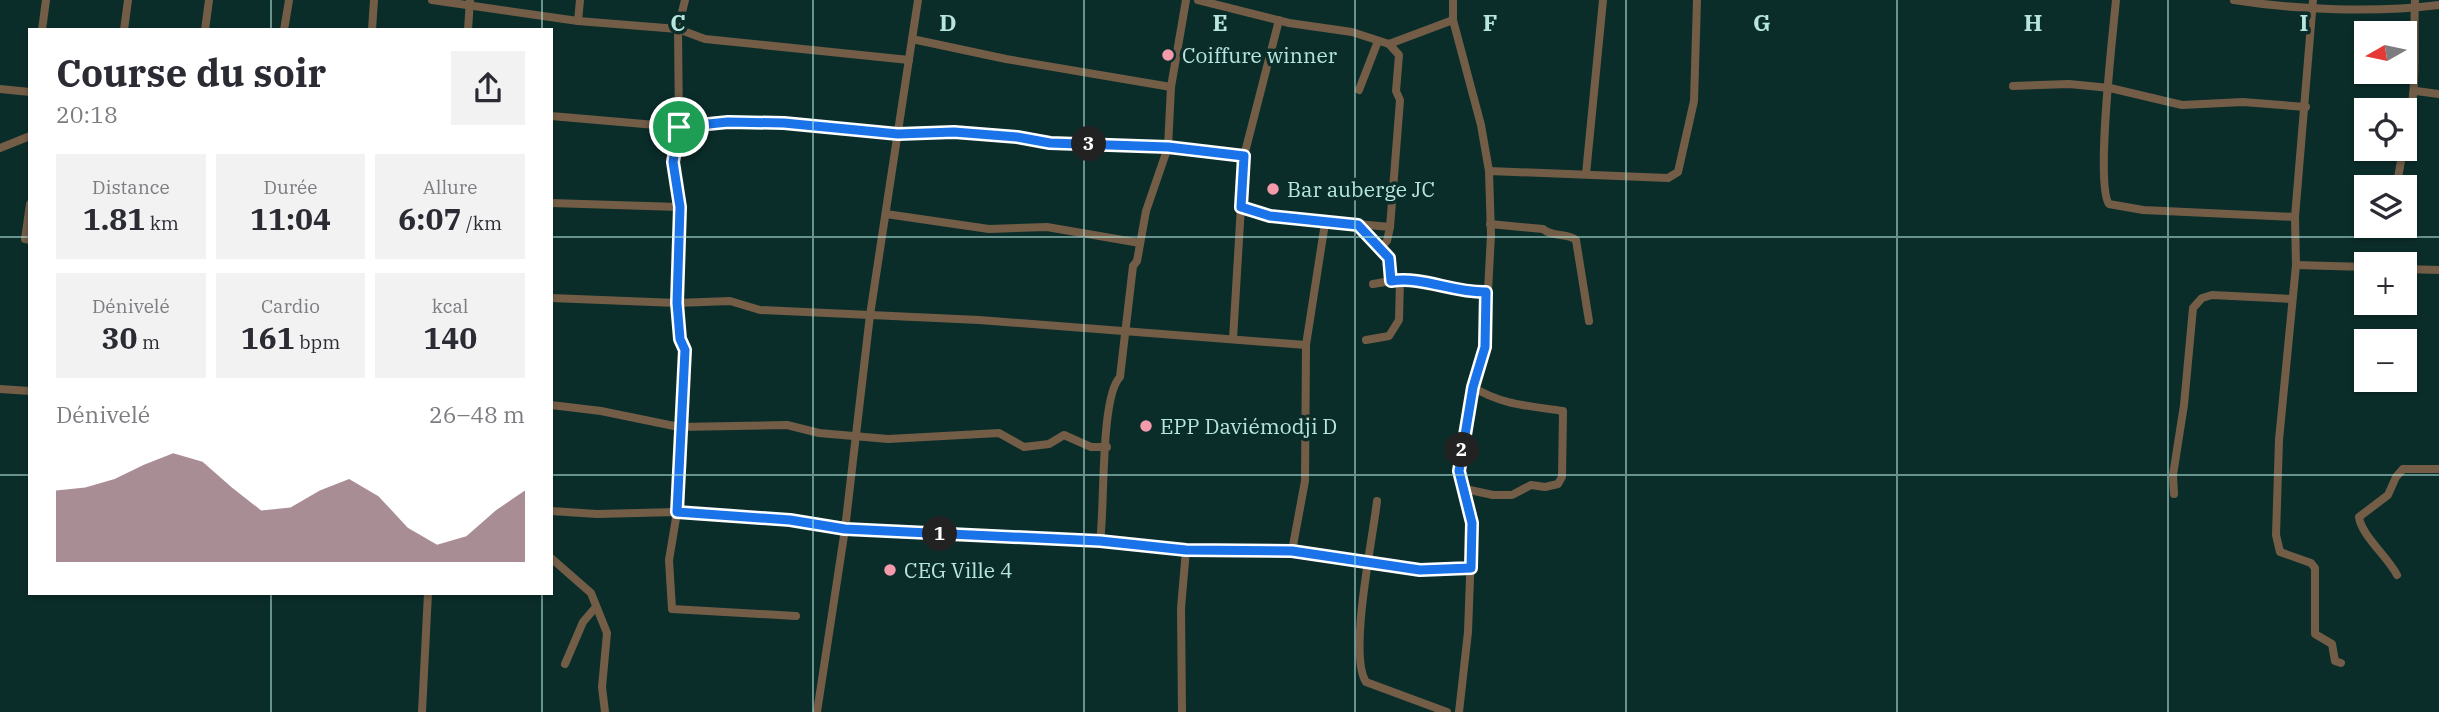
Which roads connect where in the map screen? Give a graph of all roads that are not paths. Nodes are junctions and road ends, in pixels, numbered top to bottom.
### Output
1 (46, 0) edge
2 (128, 0) edge
3 (209, 0) edge
4 (289, 0) edge
5 (374, 0) edge
6 (432, 0) edge
7 (580, 0) edge
8 (685, 0) edge
9 (918, 0) edge
10 (1186, 0) edge
11 (1198, 0) edge
12 (1453, 0) edge
13 (1603, 0) edge
14 (1697, 0) edge
15 (2116, 0) edge
16 (2234, 0) edge
17 (470, 3) edge
18 (2313, 3) edge
19 (2415, 4) edge
20 (2439, 5) edge
21 (1279, 20) junction
22 (1453, 20) junction
23 (578, 21) junction
24 (42, 28) edge
25 (124, 28) edge
26 (205, 28) edge
27 (284, 28) edge
28 (372, 28) edge
29 (468, 28) edge
30 (678, 29) junction
31 (912, 39) junction
32 (1378, 41) junction
33 (1389, 44) junction
34 (909, 60) junction
35 (2012, 86) dead end
36 (1171, 87) junction
37 (2110, 88) junction
38 (0, 89) edge
39 (1359, 90) dead end
40 (2416, 91) junction
41 (28, 92) edge
42 (2439, 94) edge
43 (2414, 98) edge
44 (2306, 107) junction
45 (553, 116) edge
46 (679, 127) junction
47 (898, 134) junction
48 (28, 137) edge
49 (1168, 147) junction
50 (0, 148) edge
51 (1244, 156) junction
52 (1489, 171) junction
53 (1586, 174) junction
54 (553, 204) edge
55 (680, 207) junction
56 (1241, 207) junction
57 (886, 214) junction
58 (2295, 217) junction
59 (28, 222) edge
60 (1325, 223) junction
61 (1490, 224) junction
62 (1358, 225) junction
63 (1390, 227) junction
64 (28, 240) edge
65 (1140, 243) junction
66 (1380, 248) junction
67 (2295, 265) junction
68 (2354, 267) edge
69 (2417, 269) edge
70 (2439, 270) edge
71 (1395, 280) junction
72 (1373, 284) dead end
73 (1486, 292) junction
74 (553, 298) edge
75 (2292, 299) junction
76 (677, 303) junction
77 (870, 314) junction
78 (1589, 321) dead end
79 (1125, 330) junction
80 (1233, 339) junction
81 (1366, 340) dead end
82 (1306, 345) junction
83 (1473, 387) junction
84 (0, 388) edge
85 (28, 391) edge
86 (553, 405) edge
87 (680, 427) junction
88 (856, 435) junction
89 (1107, 447) junction
90 (2439, 469) edge
91 (1465, 489) junction
92 (2174, 494) dead end
93 (1377, 501) dead end
94 (553, 511) edge
95 (677, 512) junction
96 (845, 529) junction
97 (1100, 541) junction
98 (1186, 550) junction
99 (1292, 551) junction
100 (553, 560) edge
101 (1370, 562) junction
102 (1471, 568) junction
103 (2398, 575) dead end
104 (428, 595) edge
105 (595, 608) junction
106 (796, 616) dead end
107 (2341, 663) dead end
108 (565, 664) dead end
109 (422, 712) edge
110 (605, 712) edge
111 (817, 712) edge
112 (1182, 712) edge
113 (1447, 712) edge
114 (1458, 712) edge

1 - 24 street
2 - 25 street
3 - 26 street
4 - 27 street
5 - 28 street
6 - 17 street
7 - 23 street
8 - 30 street
9 - 31 street
10 - 36 street
11 - 21 street
12 - 22 street
13 - 53 street
14 - 53 street
15 - 37 street
16 - 18 street
17 - 23 street
17 - 29 street
18 - 19 street
18 - 44 street
19 - 20 street
19 - 40 street
21 - 32 street
21 - 51 street
22 - 33 street
22 - 52 street
23 - 30 street
30 - 34 street
30 - 46 street
31 - 34 street
31 - 36 street
32 - 33 street
32 - 39 street
33 - 63 street
34 - 47 street
35 - 37 street
36 - 49 street
37 - 44 street
37 - 58 street
38 - 41 street
40 - 42 street
40 - 43 street
44 - 58 street
45 - 46 street
46 - 47 street
46 - 55 street
47 - 49 street
47 - 57 street
48 - 50 street
49 - 51 street
49 - 65 street
51 - 56 street
52 - 53 street
52 - 61 street
54 - 55 street
55 - 76 street
56 - 60 street
56 - 80 street
57 - 65 street
57 - 77 street
58 - 67 street
59 - 64 street
60 - 62 street
60 - 82 street
61 - 73 street
61 - 78 street
62 - 63 street
62 - 66 street
63 - 66 street
65 - 79 street
66 - 71 street
67 - 68 street
67 - 75 street
69 - 70 street
71 - 72 street
71 - 73 street
71 - 81 street
73 - 83 street
74 - 76 street
75 - 92 street
75 - 107 street
76 - 77 street
76 - 87 street
77 - 79 street
77 - 88 street
79 - 80 street
79 - 89 street
80 - 82 street
82 - 99 street
83 - 91 street
83 - 91 street
84 - 85 street
86 - 87 street
87 - 88 street
87 - 95 street
88 - 89 street
88 - 96 street
89 - 97 street
90 - 103 street
91 - 102 street
93 - 101 street
94 - 95 street
95 - 96 street
95 - 106 street
96 - 97 street
96 - 111 street
97 - 98 street
98 - 99 street
98 - 112 street
99 - 101 street
100 - 105 street
101 - 102 street
101 - 113 street
102 - 114 street
104 - 109 street
105 - 108 street
105 - 110 street

